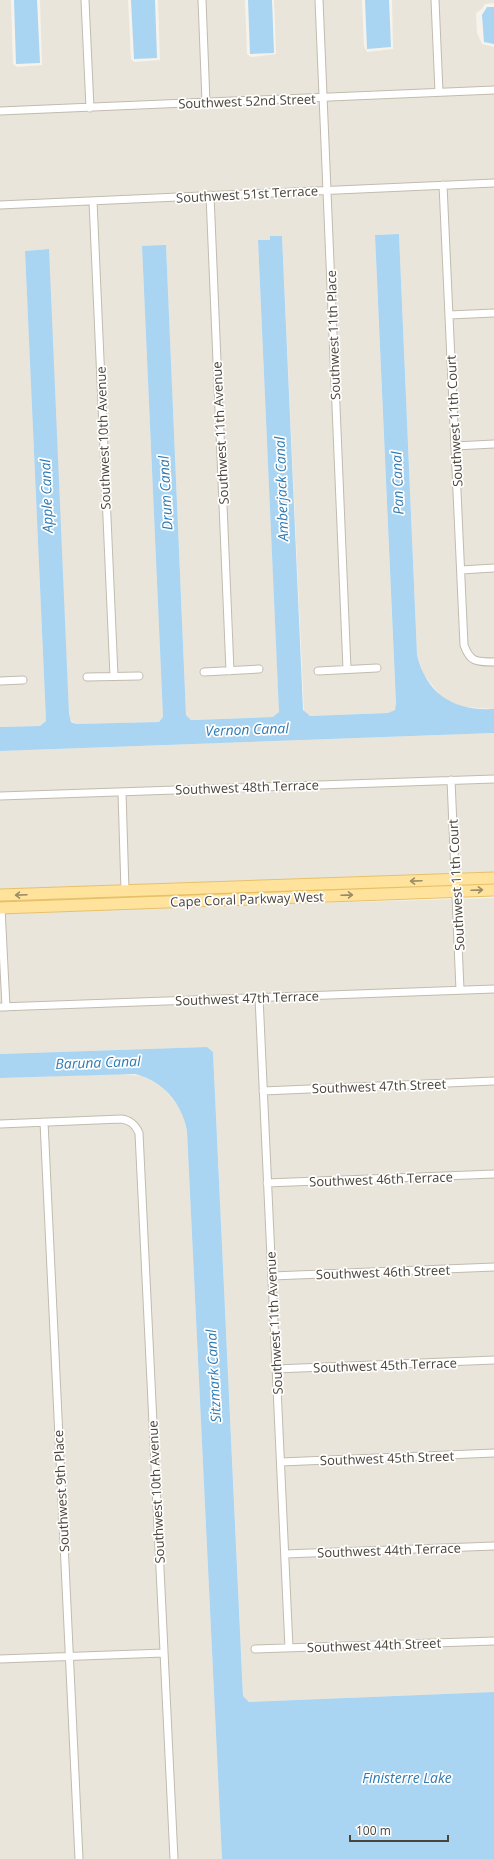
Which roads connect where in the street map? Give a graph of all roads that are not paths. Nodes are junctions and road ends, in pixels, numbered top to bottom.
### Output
1 (85, 0) edge
2 (202, 0) edge
3 (319, 0) edge
4 (435, 0) edge
5 (494, 90) edge
6 (439, 92) junction
7 (324, 98) junction
8 (206, 102) junction
9 (90, 108) junction
10 (0, 112) edge
11 (494, 183) edge
12 (443, 185) junction
13 (327, 190) junction
14 (210, 195) junction
15 (93, 201) junction
16 (0, 205) edge
17 (494, 313) edge
18 (450, 315) junction
19 (494, 444) edge
20 (455, 446) junction
21 (494, 568) edge
22 (461, 570) junction
23 (494, 662) edge
24 (377, 668) dead end
25 (347, 669) junction
26 (259, 670) dead end
27 (230, 671) junction
28 (318, 671) dead end
29 (204, 672) dead end
30 (114, 676) junction
31 (139, 676) dead end
32 (88, 677) dead end
33 (22, 680) dead end
34 (0, 681) edge
35 (494, 778) edge
36 (452, 780) junction
37 (122, 792) junction
38 (0, 796) edge
39 (494, 878) edge
40 (455, 879) junction
41 (218, 888) junction
42 (494, 890) edge
43 (125, 891) junction
44 (456, 891) junction
45 (0, 895) edge
46 (135, 903) junction
47 (36, 906) junction
48 (0, 908) edge
49 (494, 989) edge
50 (460, 990) junction
51 (259, 997) junction
52 (3, 1007) edge
53 (494, 1081) edge
54 (263, 1091) junction
55 (44, 1122) junction
56 (0, 1124) edge
57 (494, 1174) edge
58 (267, 1183) junction
59 (494, 1268) edge
60 (272, 1276) junction
61 (494, 1360) edge
62 (276, 1369) junction
63 (494, 1454) edge
64 (281, 1462) junction
65 (494, 1546) edge
66 (285, 1554) junction
67 (494, 1641) edge
68 (289, 1648) junction
69 (255, 1649) dead end
70 (164, 1653) junction
71 (69, 1656) junction
72 (0, 1659) edge
73 (79, 1859) edge
74 (174, 1859) edge

1 - 9 street
2 - 8 street
3 - 7 street, Southwest 11th Place
4 - 6 street
5 - 6 street, Southwest 52nd Street
6 - 7 street, Southwest 52nd Street
7 - 8 street, Southwest 52nd Street
7 - 13 street, Southwest 11th Place
8 - 9 street, Southwest 52nd Street
9 - 10 street, Southwest 52nd Street
11 - 12 street, Southwest 51st Terrace
12 - 13 street, Southwest 51st Terrace
12 - 18 street, Southwest 11th Court
13 - 14 street, Southwest 51st Terrace
13 - 25 street, Southwest 11th Place
14 - 15 street, Southwest 51st Terrace
14 - 27 street, Southwest 11th Avenue
15 - 16 street, Southwest 51st Terrace
15 - 30 street, Southwest 10th Avenue
17 - 18 street
18 - 20 street, Southwest 11th Court
19 - 20 street
20 - 22 street, Southwest 11th Court
21 - 22 street
22 - 23 street, Southwest 11th Court
24 - 25 street
25 - 28 street
26 - 27 street
27 - 29 street
30 - 31 street
30 - 32 street
33 - 34 street
35 - 36 street, Southwest 48th Terrace
36 - 37 street, Southwest 48th Terrace
36 - 40 street, Southwest 11th Court
37 - 38 street, Southwest 48th Terrace
37 - 43 street
39 - 40 main road, Cape Coral Parkway West
40 -> 41 main road, Cape Coral Parkway West
40 - 44 street, Southwest 11th Court
41 - 43 main road, Cape Coral Parkway West
41 - 46 main road
44 -> 42 main road, Cape Coral Parkway West
43 -> 45 main road, Cape Coral Parkway West
43 - 47 main road
46 -> 44 main road, Cape Coral Parkway West
44 - 50 street, Southwest 11th Court
46 - 47 main road, Cape Coral Parkway West
47 - 48 main road, Cape Coral Parkway West
48 - 52 street
49 - 50 street, Southwest 47th Terrace
50 - 51 street, Southwest 47th Terrace
51 - 52 street, Southwest 47th Terrace
51 - 54 street, Southwest 11th Avenue
53 - 54 street, Southwest 47th Street
54 - 58 street, Southwest 11th Avenue
55 - 56 street
55 - 70 street, Southwest 10th Avenue
55 - 71 street, Southwest 9th Place
57 - 58 street, Southwest 46th Terrace
58 - 60 street, Southwest 11th Avenue
59 - 60 street, Southwest 46th Street
60 - 62 street, Southwest 11th Avenue
61 - 62 street, Southwest 45th Terrace
62 - 64 street, Southwest 11th Avenue
63 - 64 street, Southwest 45th Street
64 - 66 street, Southwest 11th Avenue
65 - 66 street, Southwest 44th Terrace
66 - 68 street, Southwest 11th Avenue
67 - 68 street, Southwest 44th Street
68 - 69 street, Southwest 44th Street
70 - 71 street
70 - 74 street, Southwest 10th Avenue
71 - 72 street
71 - 73 street, Southwest 9th Place

